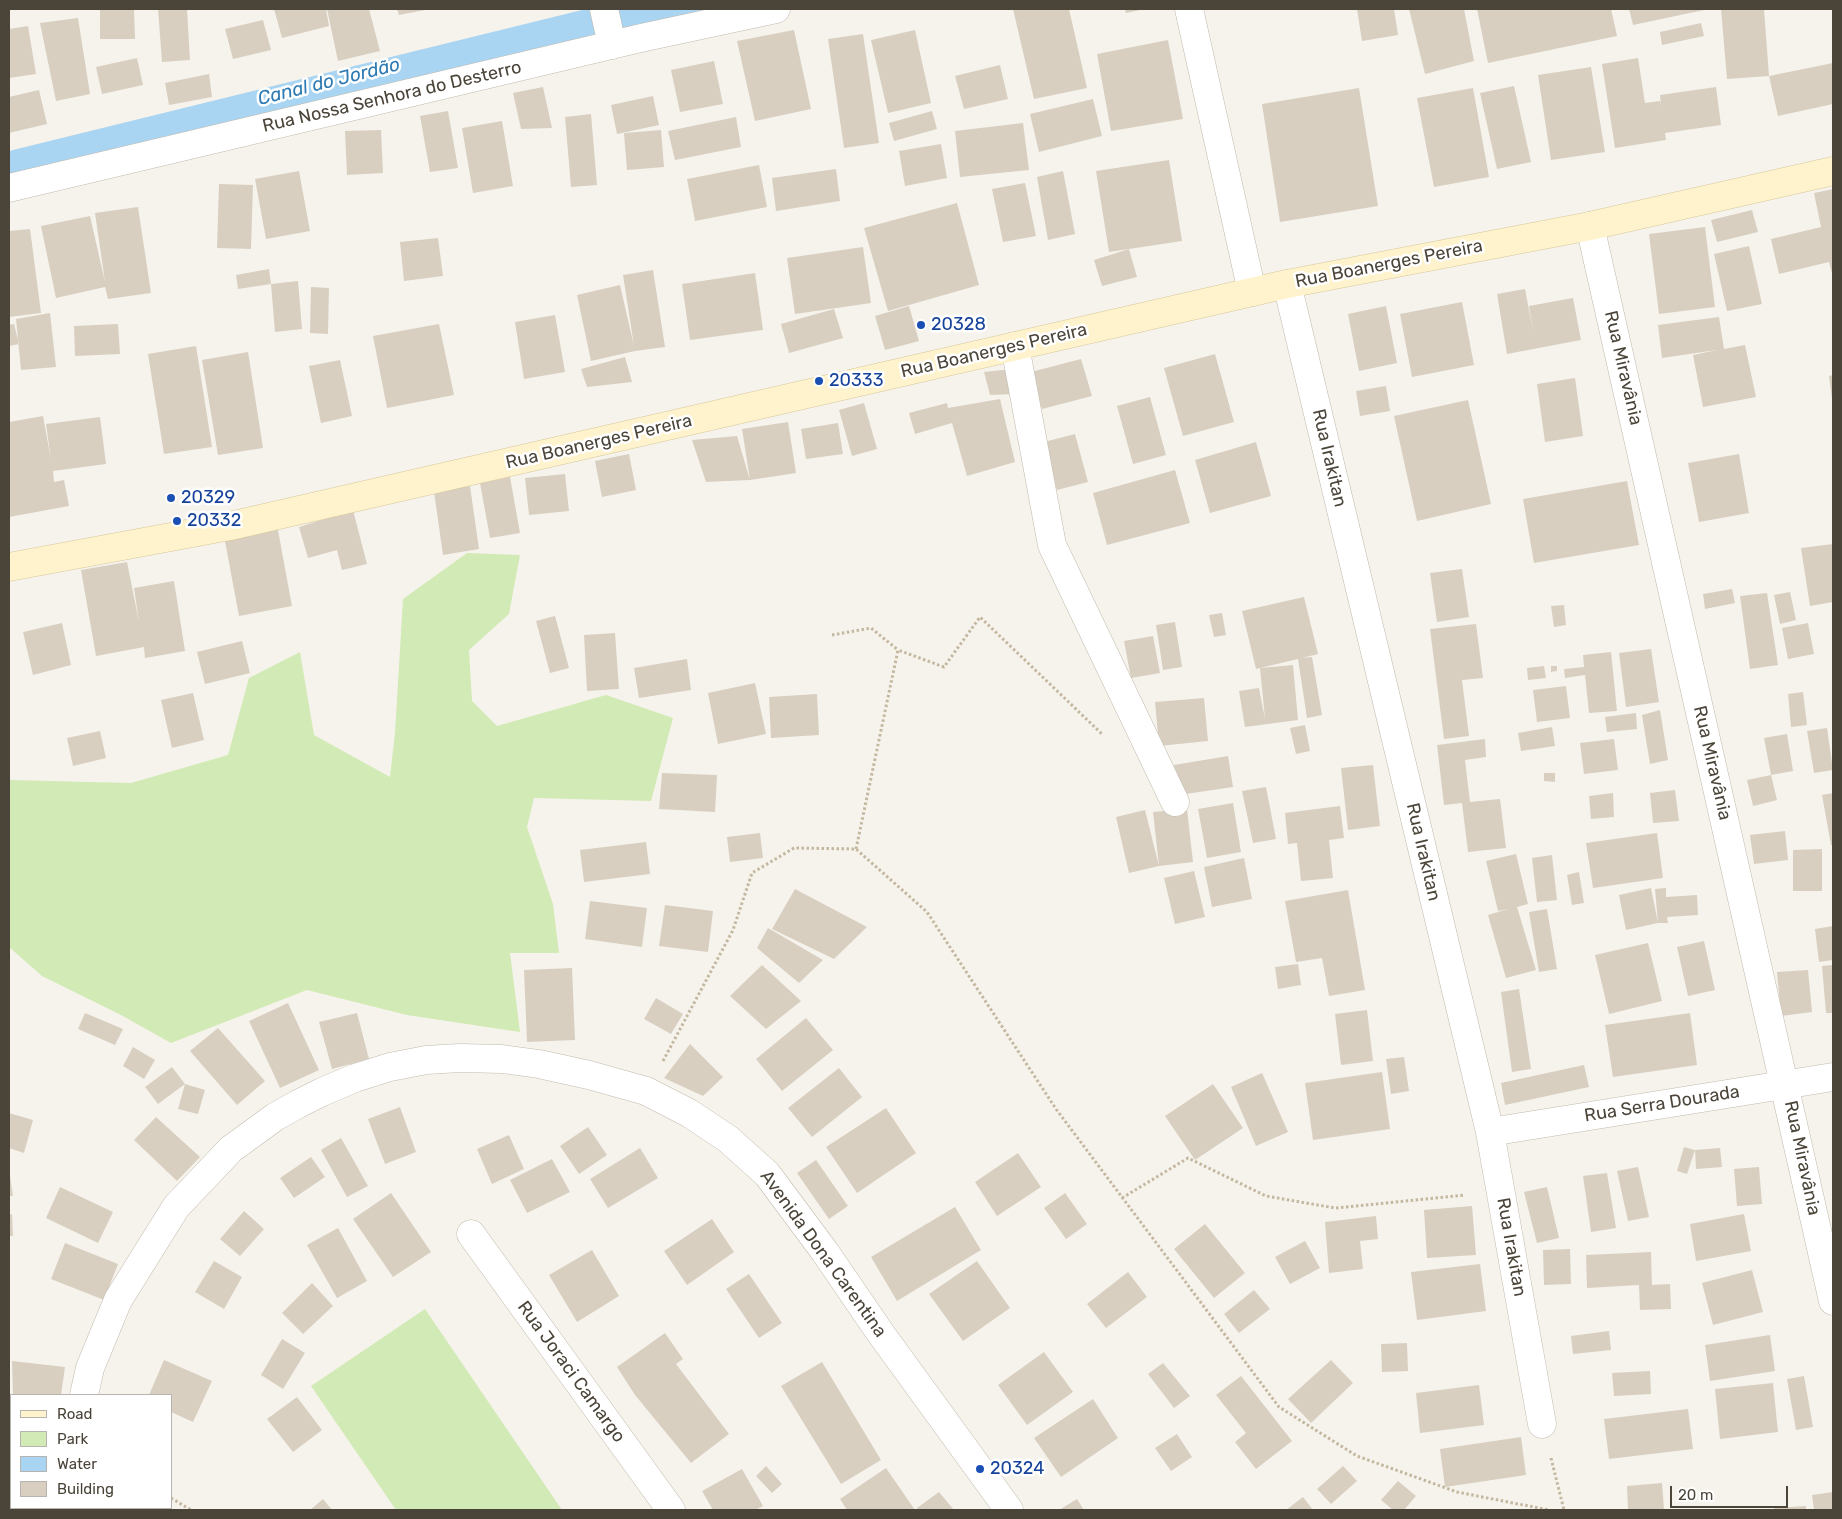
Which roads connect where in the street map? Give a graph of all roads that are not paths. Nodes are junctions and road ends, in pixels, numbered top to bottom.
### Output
1 (604, 9) edge
2 (776, 9) edge
3 (1188, 9) edge
4 (612, 42) junction
5 (1833, 171) edge
6 (9, 188) edge
7 (1590, 226) junction
8 (1287, 284) junction
9 (1252, 292) junction
10 (1015, 346) junction
11 (9, 567) edge
12 (1175, 802) dead end
13 (1833, 1077) edge
14 (1785, 1085) junction
15 (1490, 1132) junction
16 (471, 1234) dead end
17 (1833, 1301) edge
18 (84, 1394) edge
19 (1542, 1424) road end
20 (666, 1509) edge
21 (1009, 1510) edge

1 - 4 street
2 - 4 street, Rua Nossa Senhora do Desterro
3 - 9 street
4 - 6 street, Rua Nossa Senhora do Desterro
5 - 7 main road, Rua Boanerges Pereira
7 - 8 main road, Rua Boanerges Pereira
7 - 14 street, Rua Miravânia
8 - 9 main road, Rua Boanerges Pereira
8 - 15 street, Rua Irakitan
9 - 10 main road, Rua Boanerges Pereira
10 - 11 main road, Rua Boanerges Pereira
10 - 12 street
13 - 14 street, Rua Serra Dourada
14 - 15 street, Rua Serra Dourada
14 - 17 street, Rua Miravânia
15 - 19 street, Rua Irakitan
16 - 20 street, Rua Joraci Camargo
18 - 21 street, Avenida Dona Carentina

